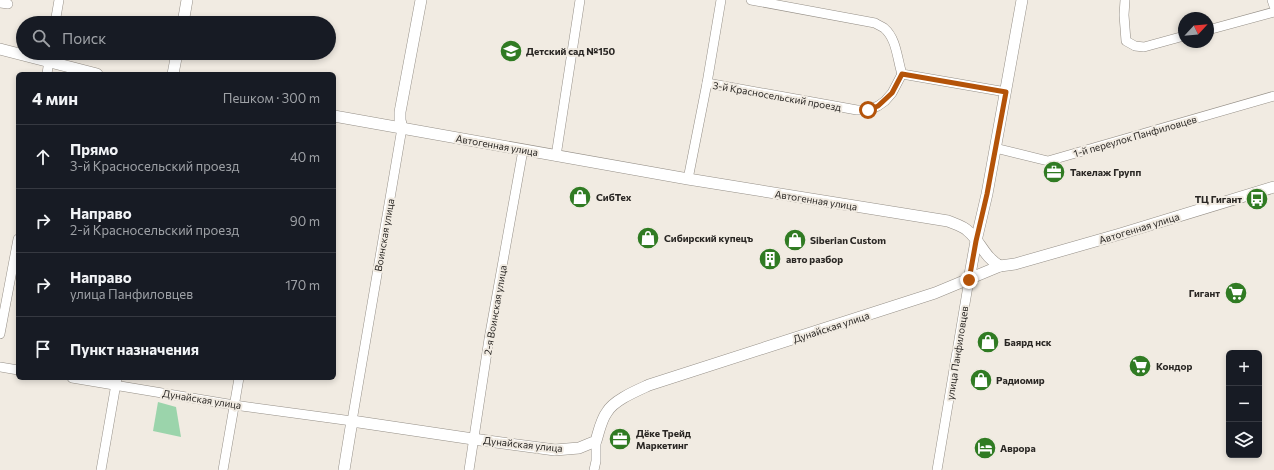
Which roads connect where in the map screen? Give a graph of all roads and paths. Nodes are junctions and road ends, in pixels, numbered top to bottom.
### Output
1 (60, 0) edge
2 (187, 0) edge
3 (421, 0) edge
4 (580, 0) edge
5 (721, 0) edge
6 (751, 0) edge
7 (1022, 0) edge
8 (1125, 0) edge
9 (1272, 0) edge
10 (1274, 6) edge
11 (1274, 12) edge
12 (57, 16) edge
13 (184, 16) edge
14 (1214, 28) edge
15 (1178, 38) edge
16 (0, 49) edge
17 (16, 52) edge
18 (49, 60) edge
19 (55, 60) edge
20 (176, 60) edge
21 (47, 72) edge
22 (91, 72) edge
23 (173, 72) edge
24 (902, 74) junction
25 (707, 83) junction
26 (1006, 92) junction
27 (1274, 96) edge
28 (336, 116) edge
29 (402, 128) junction
30 (995, 148) junction
31 (523, 150) junction
32 (556, 156) junction
33 (688, 180) junction
34 (1274, 187) edge
35 (976, 241) junction
36 (16, 250) edge
37 (1000, 266) junction
38 (969, 280) junction
39 (0, 334) edge
40 (0, 367) edge
41 (16, 370) edge
42 (101, 380) edge
43 (239, 380) edge
44 (116, 381) edge
45 (234, 405) junction
46 (352, 421) junction
47 (473, 439) junction
48 (596, 441) junction
49 (101, 470) edge
50 (223, 470) edge
51 (344, 470) edge
52 (469, 470) edge
53 (594, 470) edge
54 (938, 470) edge

1 - 12 street
2 - 13 street
3 - 29 street, Воинская улица
4 - 32 street
5 - 25 street
6 - 24 street
7 - 26 street, улица Панфиловцев
8 - 15 street
9 - 10 street
11 - 14 street
16 - 17 street
18 - 21 street
19 - 22 street
20 - 23 street
24 - 25 street, 3-й Красносельский проезд
24 - 26 street
25 - 33 street
26 - 30 street, улица Панфиловцев
27 - 30 street, 1-й переулок Панфиловцев
28 - 29 street, Автогенная улица
29 - 31 street, Автогенная улица
29 - 46 street, Воинская улица
30 - 35 street, улица Панфиловцев
31 - 32 street, Автогенная улица
31 - 47 street, 2-я Воинская улица
32 - 33 street, Автогенная улица
33 - 35 street, Автогенная улица
34 - 37 street, Автогенная улица
35 - 37 street, Автогенная улица
35 - 38 street, улица Панфиловцев
36 - 39 street
37 - 38 street, Дунайская улица
38 - 48 street, Дунайская улица
38 - 54 street, улица Панфиловцев
40 - 41 street
42 - 44 street, Дунайская улица
43 - 45 street
44 - 45 street, Дунайская улица
44 - 49 street
45 - 46 street, Дунайская улица
45 - 50 street
46 - 47 street, Дунайская улица
46 - 51 street, Воинская улица
47 - 48 street, Дунайская улица
47 - 52 street, 2-я Воинская улица
48 - 53 street

